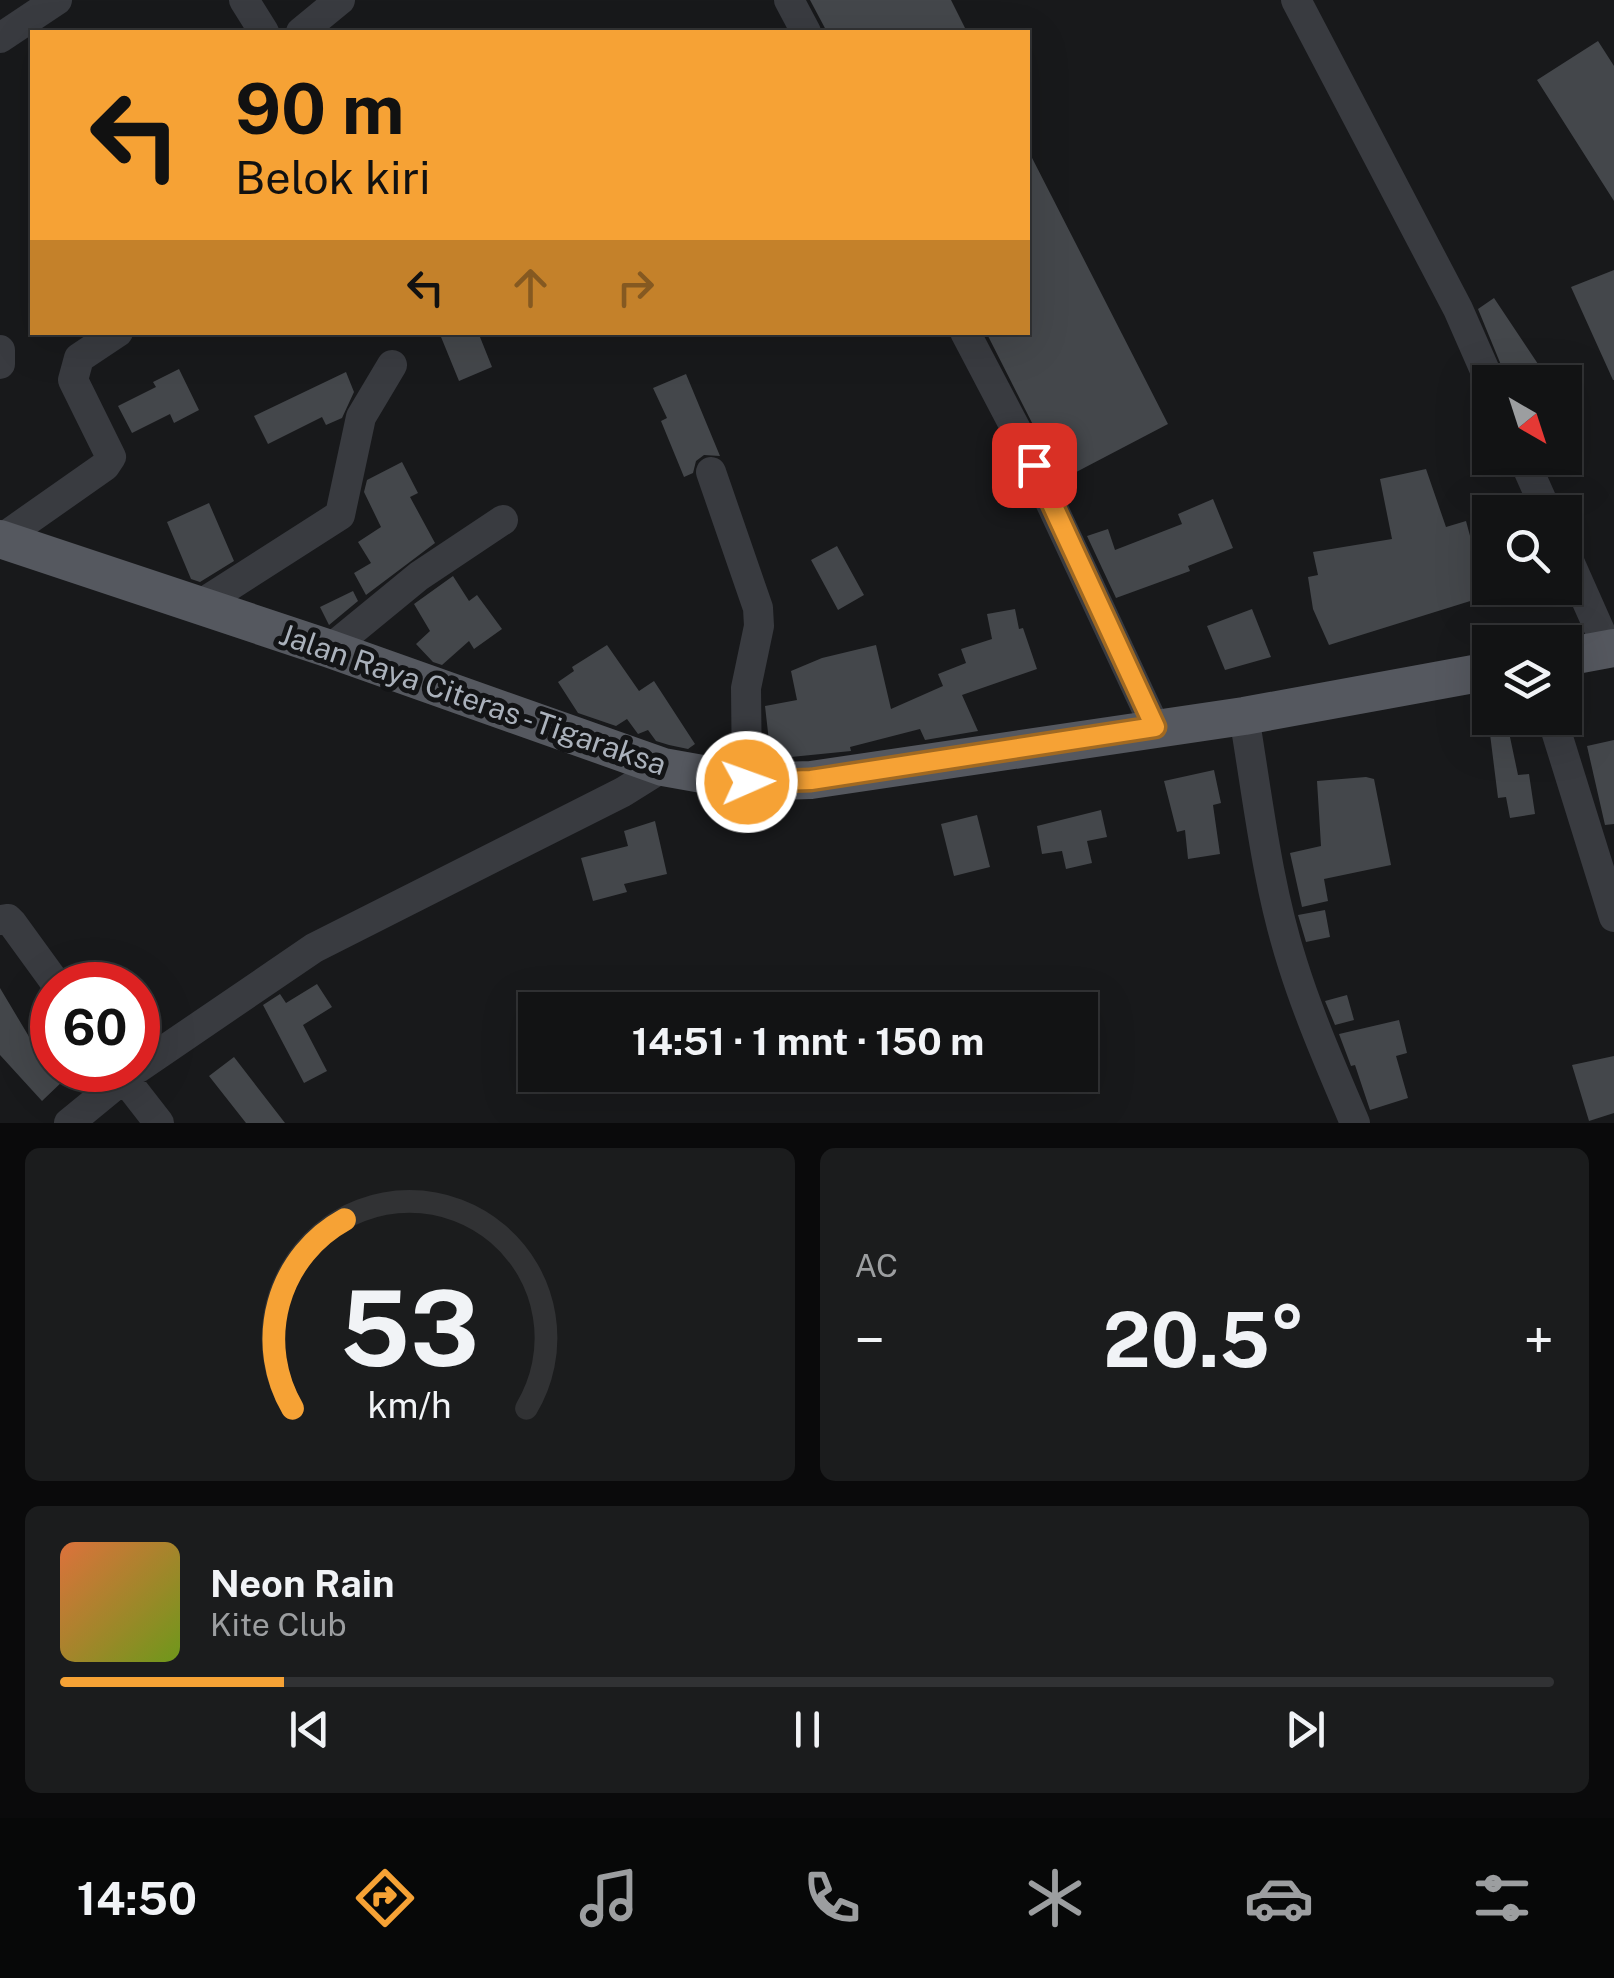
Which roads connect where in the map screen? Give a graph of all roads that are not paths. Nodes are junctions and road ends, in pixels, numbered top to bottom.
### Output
1 (57, 0) edge
2 (244, 0) edge
3 (340, 0) edge
4 (789, 0) edge
5 (1296, 0) edge
6 (263, 30) edge
7 (302, 30) edge
8 (805, 30) edge
9 (0, 38) edge
10 (114, 335) edge
11 (967, 335) edge
12 (0, 350) edge
13 (0, 364) edge
14 (392, 364) dead end
15 (1483, 365) edge
16 (711, 472) dead end
17 (503, 520) dead end
18 (0, 539) edge
19 (1582, 588) edge
20 (198, 606) junction
21 (330, 649) junction
22 (1611, 649) edge
23 (1582, 654) edge
24 (1472, 674) edge
25 (1244, 716) junction
26 (1155, 727) junction
27 (1557, 735) edge
28 (664, 767) junction
29 (747, 782) junction
30 (1614, 917) edge
31 (0, 920) edge
32 (40, 962) edge
33 (160, 1051) edge
34 (105, 1092) edge
35 (141, 1092) edge
36 (68, 1123) edge
37 (160, 1123) edge
38 (1355, 1123) edge

1 - 9 street
2 - 6 street
3 - 7 street
4 - 8 street
5 - 15 street
10 - 18 street
11 - 26 street
12 - 13 street
14 - 20 street
16 - 29 street
17 - 21 street
18 - 20 main road, Jalan Raya Citeras - Tigaraksa
19 - 22 street
20 - 21 main road, Jalan Raya Citeras - Tigaraksa
21 - 28 main road, Jalan Raya Citeras - Tigaraksa
22 - 23 main road
24 - 25 main road, Jalan Raya Citeras - Tigaraksa
25 - 26 main road, Jalan Raya Citeras - Tigaraksa
25 - 38 street
26 - 29 main road, Jalan Raya Citeras - Tigaraksa
27 - 30 street
28 - 29 main road, Jalan Raya Citeras - Tigaraksa
28 - 33 street
31 - 32 street
34 - 36 street
35 - 37 street

